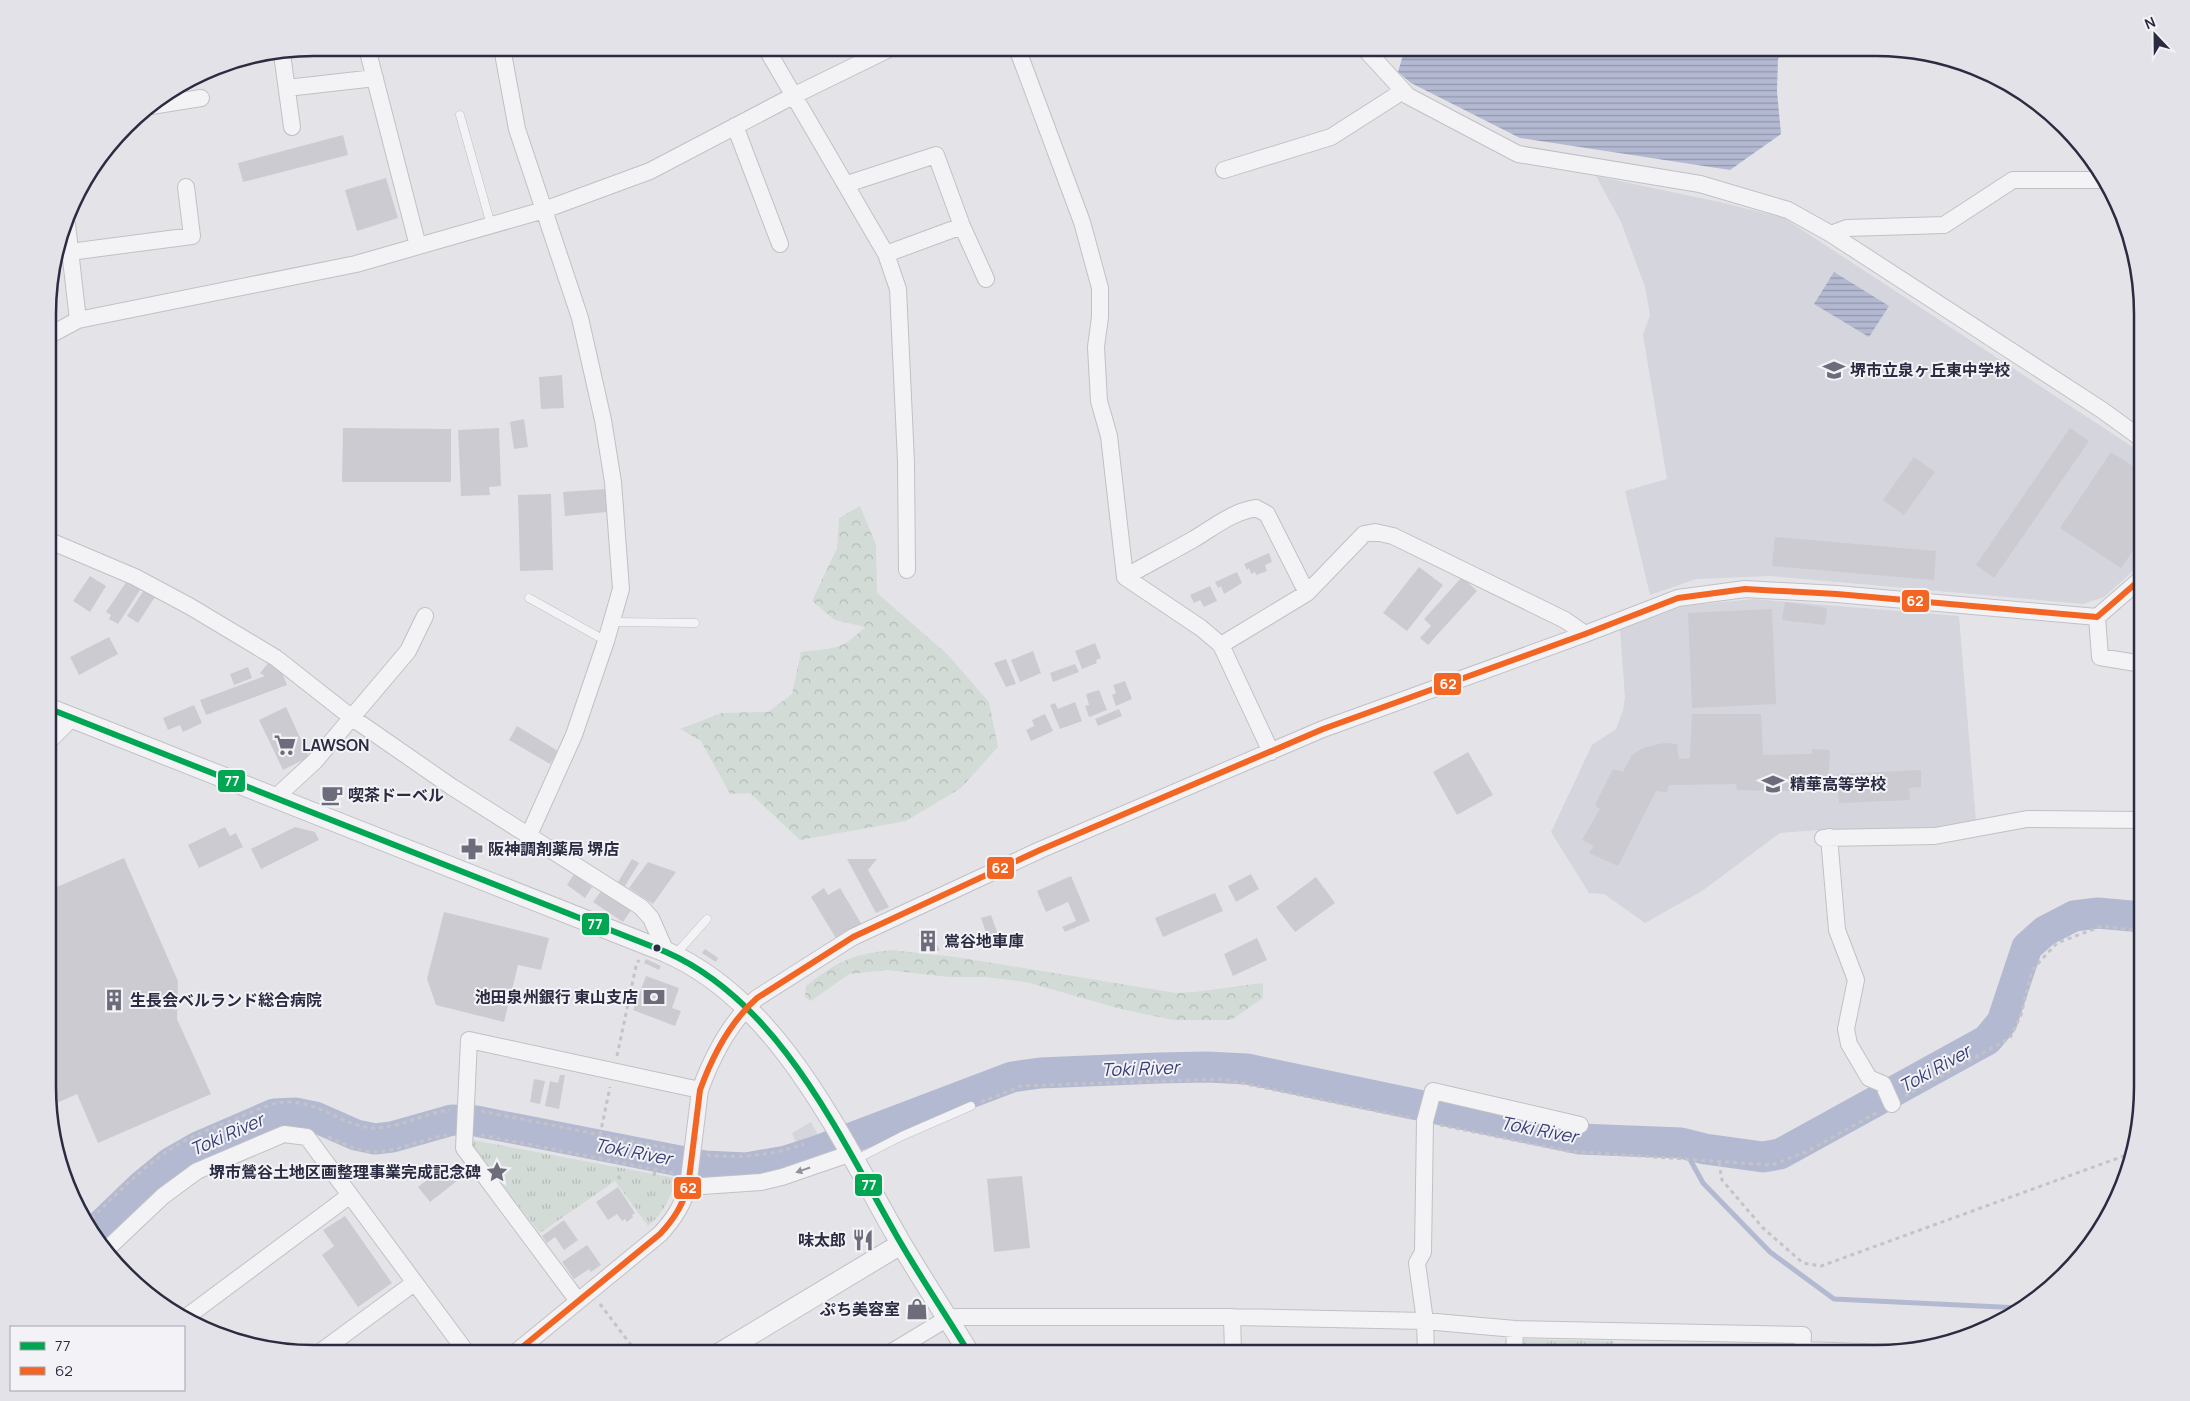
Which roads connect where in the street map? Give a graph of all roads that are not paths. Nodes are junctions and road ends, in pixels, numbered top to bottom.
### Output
1 (369, 56) edge
2 (503, 56) edge
3 (770, 56) edge
4 (875, 56) edge
5 (1020, 56) edge
6 (1371, 56) edge
7 (283, 58) edge
8 (375, 78) junction
9 (287, 88) junction
10 (1403, 91) junction
11 (793, 96) junction
12 (201, 98) dead end
13 (166, 104) edge
14 (460, 114) dead end
15 (292, 126) dead end
16 (735, 126) junction
17 (1224, 170) dead end
18 (2096, 180) edge
19 (847, 184) junction
20 (186, 187) dead end
21 (544, 210) junction
22 (491, 225) junction
23 (962, 226) junction
24 (1831, 234) junction
25 (68, 236) edge
26 (780, 244) dead end
27 (418, 246) junction
28 (70, 252) junction
29 (886, 254) junction
30 (986, 280) dead end
31 (78, 320) junction
32 (56, 332) edge
33 (2134, 433) edge
34 (56, 544) edge
35 (907, 570) dead end
36 (1125, 577) junction
37 (2134, 585) edge
38 (1307, 593) junction
39 (529, 598) dead end
40 (425, 616) dead end
41 (2097, 617) junction
42 (612, 622) junction
43 (695, 623) dead end
44 (1585, 634) junction
45 (606, 641) junction
46 (1221, 645) junction
47 (2134, 663) edge
48 (56, 711) edge
49 (351, 717) junction
50 (72, 718) junction
51 (56, 734) edge
52 (1271, 752) junction
53 (276, 797) junction
54 (2134, 820) edge
55 (529, 835) junction
56 (707, 919) dead end
57 (670, 954) junction
58 (746, 1008) junction
59 (700, 1090) junction
60 (1890, 1097) road end
61 (971, 1106) road end
62 (1580, 1125) dead end
63 (850, 1154) junction
64 (685, 1178) junction
65 (349, 1196) junction
66 (901, 1244) junction
67 (111, 1245) edge
68 (414, 1283) junction
69 (584, 1296) junction
70 (191, 1313) edge
71 (1232, 1317) junction
72 (948, 1318) junction
73 (1425, 1321) junction
74 (1515, 1328) junction
75 (331, 1345) edge
76 (460, 1345) edge
77 (525, 1345) edge
78 (733, 1345) edge
79 (903, 1345) edge
80 (964, 1345) edge
81 (1233, 1345) edge
82 (1426, 1345) edge
83 (1514, 1345) edge
84 (1802, 1345) edge

1 - 8 street
2 - 21 street
3 - 11 street
4 - 11 street
5 - 36 street
6 - 10 street
7 - 9 street
8 - 9 street
8 - 27 street
9 - 15 street
10 - 17 street
10 - 24 street
11 - 16 street
11 - 19 street
12 - 13 street
14 - 22 lane
16 - 21 street
16 - 26 street
18 - 24 street
19 - 23 street
19 - 29 street
20 - 28 street
21 - 22 street
21 - 42 street
22 - 27 street
23 - 29 street
23 - 30 street
24 - 33 street
25 - 28 street
27 - 31 street
28 - 31 street
29 - 35 street
31 - 32 street
34 - 49 street
36 - 38 street
36 - 46 street
37 - 41 street
38 - 44 street
38 - 46 street
39 - 45 lane
40 - 49 street
41 - 44 street
41 - 47 street
42 - 43 lane
42 - 45 street
44 - 52 street
45 - 55 street
46 - 52 street
48 - 50 street
49 - 53 street
49 - 55 street
50 - 51 street
50 - 53 street
52 - 58 street
53 - 57 street
54 - 60 street
55 - 57 street
56 - 57 lane
57 - 58 street
58 - 59 street
58 - 63 street
59 - 64 street
59 - 69 street
61 - 63 lane
62 - 73 street
63 -> 64 street
63 - 66 street
64 - 69 street
65 - 67 street
65 - 68 street
65 - 70 street
66 - 72 street
66 - 78 street
68 - 75 street
68 - 76 street
69 - 77 street
71 - 72 street
71 - 73 street
71 - 81 street
72 - 79 street
72 - 80 street
73 - 74 street
73 - 82 street
74 - 83 street
74 - 84 street

